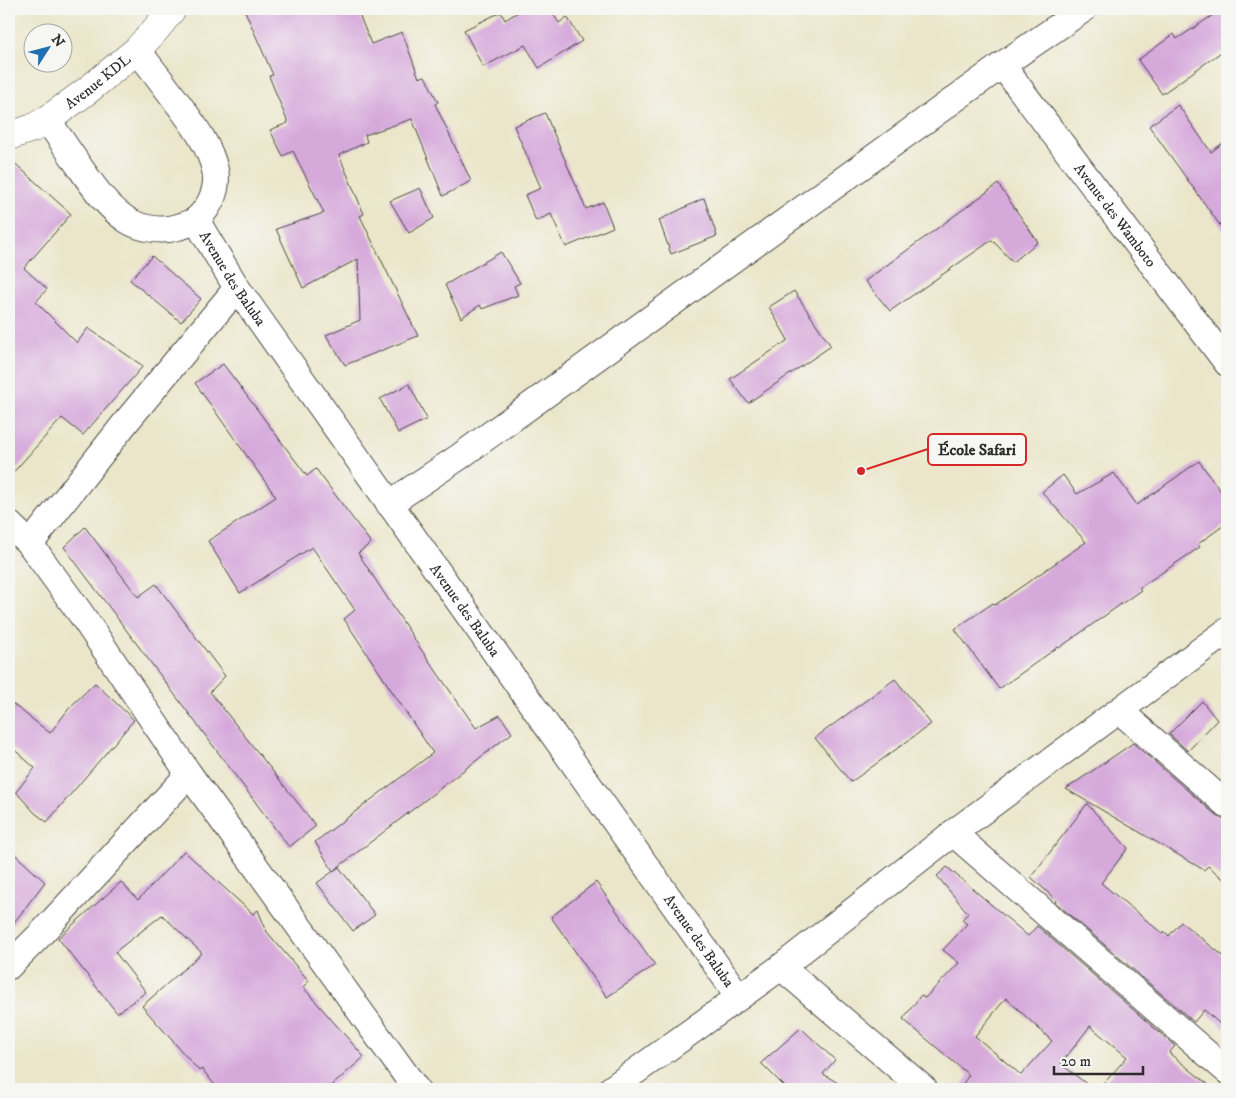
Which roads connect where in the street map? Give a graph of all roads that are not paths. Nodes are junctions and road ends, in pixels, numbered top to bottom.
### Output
1 (172, 9) edge
2 (1084, 9) edge
3 (137, 50) junction
4 (1002, 66) junction
5 (47, 120) junction
6 (9, 136) edge
7 (196, 220) junction
8 (237, 288) junction
9 (1227, 363) edge
10 (389, 504) junction
11 (9, 524) edge
12 (30, 544) junction
13 (1227, 631) edge
14 (1120, 711) junction
15 (190, 774) junction
16 (1227, 804) edge
17 (953, 833) junction
18 (9, 966) edge
19 (781, 967) junction
20 (739, 998) junction
21 (1227, 1070) edge
22 (416, 1089) edge
23 (611, 1089) edge
24 (924, 1089) edge

1 - 3 street, Avenue KDL
2 - 4 street
3 - 5 street, Avenue KDL
3 - 7 street, Avenue des Baluba
4 - 9 street, Avenue des Wamboto
4 - 10 street
5 - 6 street, Avenue KDL
5 - 7 street, Avenue des Baluba
7 - 8 street, Avenue des Baluba
8 - 10 street, Avenue des Baluba
8 - 12 street
10 - 20 street, Avenue des Baluba
11 - 12 street
12 - 15 street
13 - 14 street
14 - 16 street
14 - 17 street
15 - 18 street
15 - 22 street
17 - 19 street
17 - 21 street
19 - 20 street
19 - 24 street
20 - 23 street

